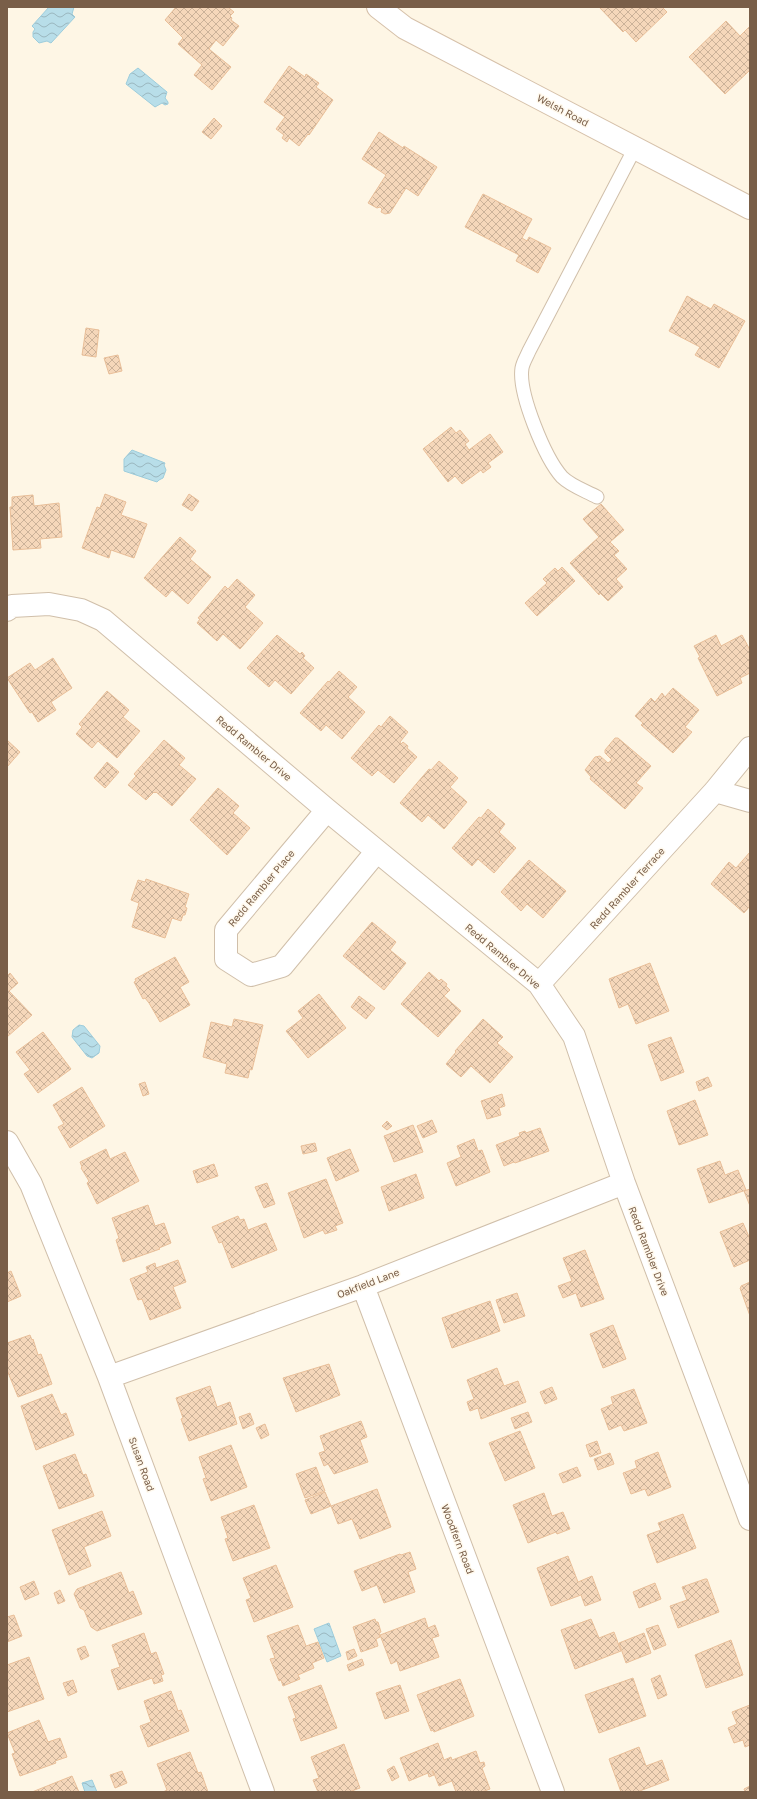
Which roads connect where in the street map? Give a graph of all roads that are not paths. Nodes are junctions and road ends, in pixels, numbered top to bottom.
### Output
1 (378, 7) edge
2 (636, 148) junction
3 (750, 208) edge
4 (597, 496) dead end
5 (7, 610) edge
6 (750, 748) edge
7 (715, 791) junction
8 (750, 801) edge
9 (327, 810) junction
10 (377, 851) junction
11 (539, 984) junction
12 (7, 1142) edge
13 (624, 1183) junction
14 (363, 1286) junction
15 (109, 1376) junction
16 (750, 1519) edge
17 (263, 1792) edge
18 (553, 1792) edge

1 - 2 street, Welsh Road
2 - 3 street, Welsh Road
2 - 4 lane
5 - 9 street, Redd Rambler Drive
6 - 7 street, Redd Rambler Terrace
7 - 8 street
7 - 11 street, Redd Rambler Terrace
9 - 10 street, Redd Rambler Drive
9 - 10 street, Redd Rambler Place
10 - 11 street, Redd Rambler Drive
11 - 13 street, Redd Rambler Drive
12 - 15 street, Susan Road
13 - 14 street, Oakfield Lane
13 - 16 street, Redd Rambler Drive
14 - 15 street, Oakfield Lane
14 - 18 street, Woodfern Road
15 - 17 street, Susan Road

